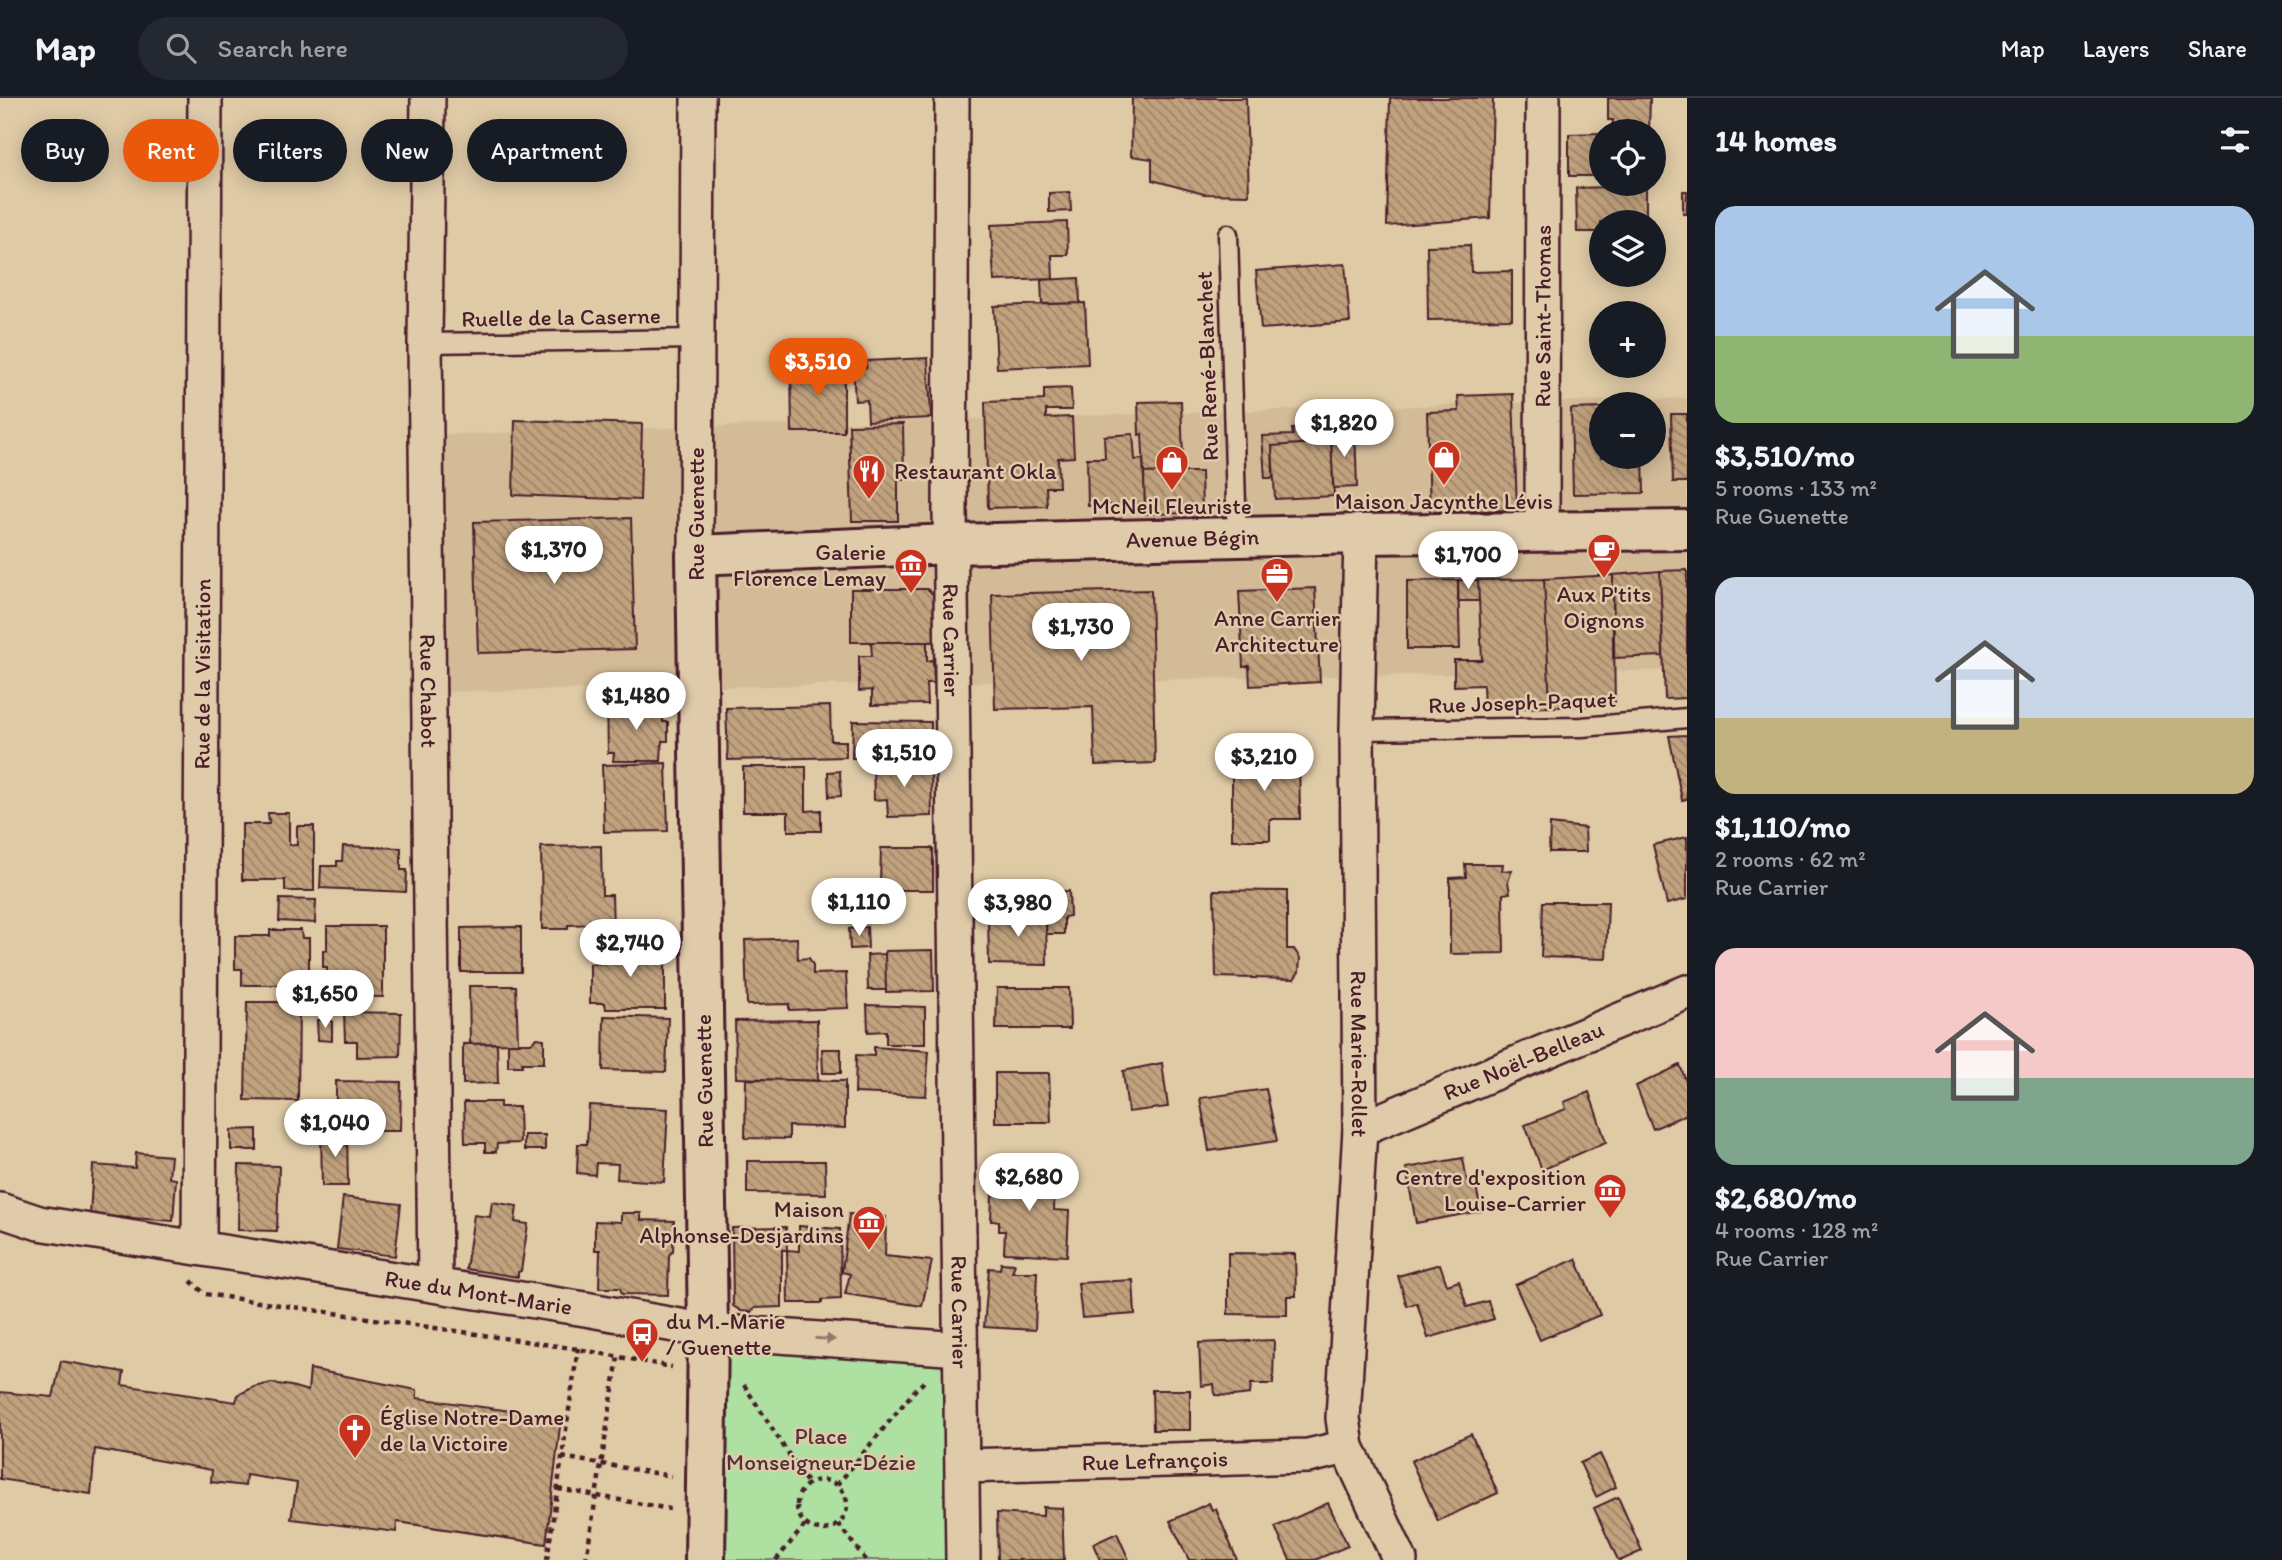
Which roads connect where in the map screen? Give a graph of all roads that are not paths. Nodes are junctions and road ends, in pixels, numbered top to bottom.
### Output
1 (205, 98) edge
2 (428, 98) edge
3 (698, 98) edge
4 (952, 98) edge
5 (1543, 98) edge
6 (1228, 234) dead end
7 (697, 339) junction
8 (425, 343) junction
9 (1687, 530) edge
10 (1542, 533) junction
11 (1361, 534) junction
12 (1237, 539) junction
13 (951, 544) junction
14 (696, 555) junction
15 (1687, 718) edge
16 (1357, 730) junction
17 (1687, 992) edge
18 (1360, 1129) junction
19 (0, 1210) edge
20 (199, 1248) junction
21 (435, 1285) junction
22 (708, 1331) junction
23 (960, 1349) junction
24 (1347, 1447) junction
25 (963, 1466) junction
26 (705, 1560) edge
27 (963, 1560) edge
28 (1400, 1560) edge

1 - 20 street, Rue de la Visitation
2 - 8 street, Rue Chabot
3 - 7 street, Rue Guenette
4 - 13 street, Rue Carrier
5 - 10 street, Rue Saint-Thomas
6 - 12 lane, Rue René-Blanchet
7 - 8 lane, Ruelle de la Caserne
7 - 14 street, Rue Guenette
8 - 21 street, Rue Chabot
9 - 10 street, Avenue Bégin
10 - 11 street, Avenue Bégin
11 - 12 street, Avenue Bégin
11 - 16 street, Rue Marie-Rollet
12 - 13 street, Avenue Bégin
13 - 14 street, Avenue Bégin
13 - 23 street, Rue Carrier
14 - 22 street, Rue Guenette
15 - 16 lane, Rue Joseph-Paquet
16 - 18 street, Rue Marie-Rollet
17 - 18 street, Rue Noël-Belleau
18 - 24 street, Rue Marie-Rollet
19 - 20 street, Rue du Mont-Marie
20 - 21 street, Rue du Mont-Marie
21 - 22 street, Rue du Mont-Marie
22 -> 23 street, Rue du Mont-Marie
22 - 26 street, Rue Guenette
23 - 25 street, Rue Carrier
24 - 25 street, Rue Lefrançois
24 - 28 street, Rue Marie-Rollet
25 - 27 street, Rue Carrier

